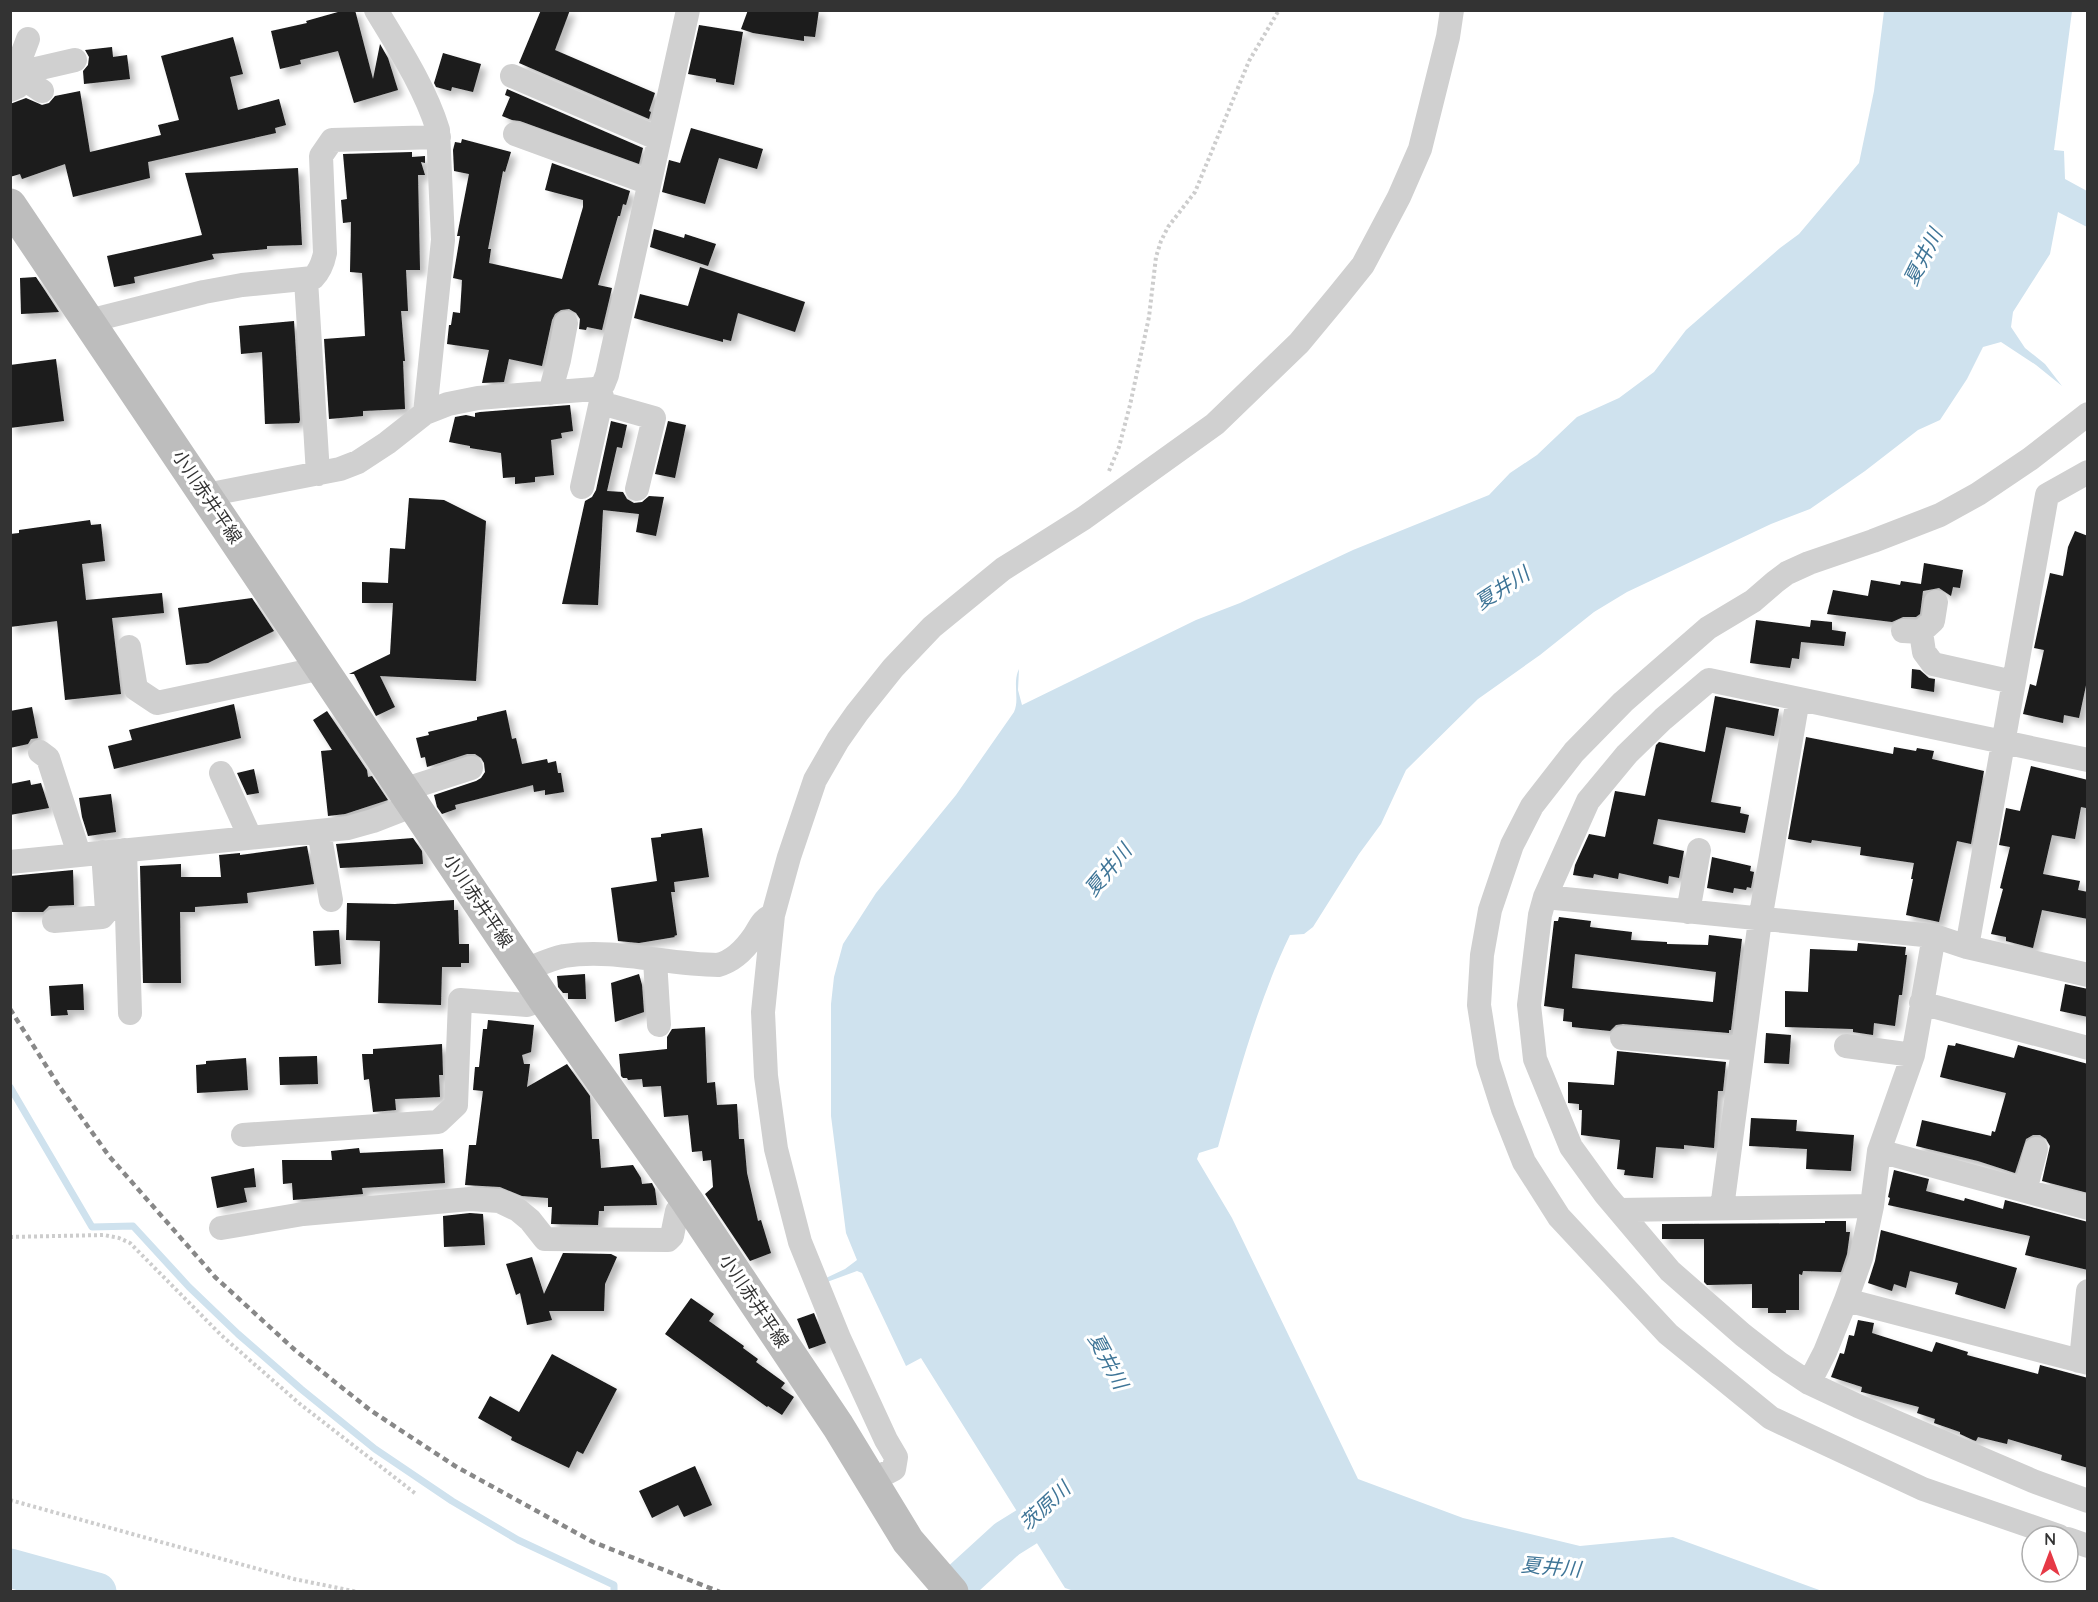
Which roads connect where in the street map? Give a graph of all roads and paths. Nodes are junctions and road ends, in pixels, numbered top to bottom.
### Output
1 (376, 10) edge
2 (688, 10) edge
3 (1279, 10) edge
4 (1452, 10) edge
5 (28, 39) dead end
6 (75, 60) dead end
7 (16, 74) edge
8 (512, 76) dead end
9 (42, 91) dead end
10 (515, 134) dead end
11 (439, 137) junction
12 (659, 140) junction
13 (649, 183) junction
14 (10, 205) edge
15 (306, 280) junction
16 (89, 321) junction
17 (566, 322) dead end
18 (549, 393) junction
19 (598, 396) junction
20 (425, 413) junction
21 (2088, 414) edge
22 (2088, 472) edge
23 (318, 474) junction
24 (582, 487) dead end
25 (637, 489) dead end
26 (206, 495) junction
27 (1100, 507) junction
28 (1936, 602) dead end
29 (129, 647) dead end
30 (322, 669) junction
31 (2013, 682) junction
32 (1798, 699) junction
33 (2002, 741) junction
34 (40, 753) dead end
35 (2088, 760) edge
36 (471, 768) dead end
37 (221, 773) dead end
38 (409, 797) junction
39 (319, 831) junction
40 (250, 837) junction
41 (1699, 850) dead end
42 (114, 851) junction
43 (79, 855) junction
44 (10, 862) edge
45 (1545, 897) junction
46 (330, 900) dead end
47 (1688, 912) junction
48 (773, 915) junction
49 (1760, 920) junction
50 (54, 921) dead end
51 (1934, 936) junction
52 (1967, 947) junction
53 (655, 960) junction
54 (525, 970) junction
55 (2088, 975) edge
56 (544, 999) junction
57 (1921, 1004) junction
58 (130, 1013) dead end
59 (659, 1025) dead end
60 (1622, 1038) dead end
61 (1846, 1046) dead end
62 (1743, 1048) junction
63 (2088, 1048) edge
64 (1913, 1055) junction
65 (243, 1135) dead end
66 (2036, 1149) dead end
67 (1879, 1151) junction
68 (2025, 1191) junction
69 (687, 1201) junction
70 (1872, 1206) junction
71 (1722, 1208) junction
72 (2088, 1208) edge
73 (1619, 1210) junction
74 (221, 1228) dead end
75 (10, 1237) edge
76 (2088, 1291) edge
77 (1846, 1300) junction
78 (2083, 1362) edge
79 (1809, 1383) junction
80 (876, 1490) junction
81 (416, 1494) dead end
82 (10, 1500) edge
83 (2088, 1501) edge
84 (2024, 1524) edge
85 (358, 1592) edge
86 (952, 1592) edge

1 - 11 street
2 - 12 street
3 - 27 path
4 - 27 street
5 - 7 street
6 - 7 street
7 - 9 street
8 - 12 street
10 - 13 street
11 - 15 street
11 - 20 street
12 - 13 street
13 - 19 street
14 - 16 main road, 小川赤井平線
15 - 16 street
15 - 23 street
16 - 26 main road, 小川赤井平線
17 - 18 street
18 - 19 street
18 - 20 street
19 - 24 street
19 - 25 street
20 - 23 street
21 - 84 street
22 - 31 street
23 - 26 street
26 - 30 main road, 小川赤井平線
27 - 48 street
28 - 31 street
29 - 30 street
30 - 38 main road, 小川赤井平線
31 - 33 street
32 - 33 street
32 - 45 street
32 - 49 street
33 - 35 street
33 - 52 street
34 - 43 street
36 - 38 street
37 - 40 street
38 - 39 street
38 - 54 main road, 小川赤井平線
39 - 40 street
39 - 46 street
40 - 42 street
41 - 47 street
42 - 43 street
42 - 50 street
42 - 58 street
43 - 44 street
45 - 47 street
45 - 73 street
47 - 49 street
48 - 53 street
48 - 80 street
49 - 51 street
49 - 62 street
51 - 52 street
51 - 57 street
52 - 55 street
53 - 54 street
53 - 59 street
54 - 56 main road, 小川赤井平線
56 - 65 street
56 - 69 main road, 小川赤井平線
57 - 63 street
57 - 64 street
60 - 62 street
61 - 64 street
62 - 71 street
64 - 67 street
66 - 68 street
67 - 68 street
67 - 70 street
68 - 72 street
69 - 74 street
69 - 80 main road, 小川赤井平線
70 - 71 street
70 - 77 street
71 - 73 street
73 - 79 street
75 - 81 path
76 - 78 street
77 - 78 street
77 - 79 street
79 - 83 street
80 - 86 main road, 小川赤井平線
82 - 85 path

